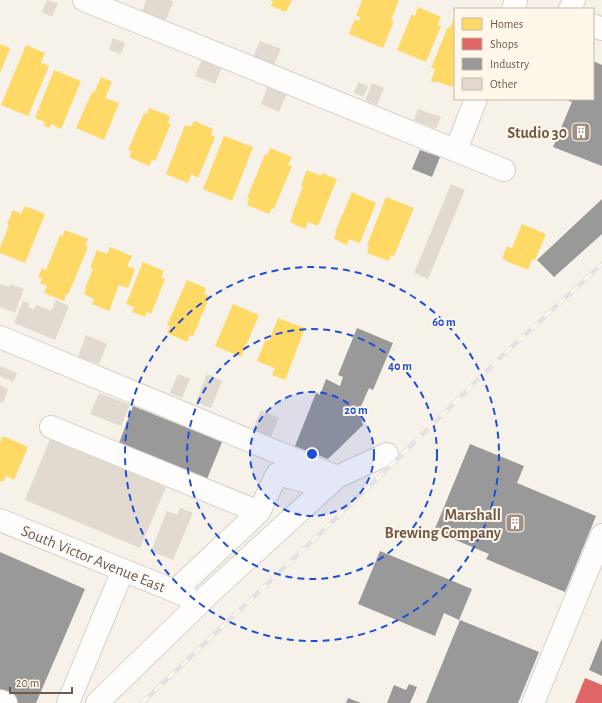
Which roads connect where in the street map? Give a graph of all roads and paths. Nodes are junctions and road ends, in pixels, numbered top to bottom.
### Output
1 (84, 0) edge
2 (476, 100) edge
3 (456, 150) junction
4 (504, 170) dead end
5 (0, 337) edge
6 (51, 427) dead end
7 (387, 454) dead end
8 (337, 477) junction
9 (259, 512) junction
10 (0, 520) edge
11 (602, 535) edge
12 (123, 570) junction
13 (0, 700) edge
14 (6, 703) edge
15 (68, 703) edge
16 (97, 703) edge
17 (533, 703) edge

1 - 3 street
2 - 3 street
3 - 4 street
5 - 8 street
6 - 9 street
7 - 8 street
8 - 9 street
8 - 16 street
9 - 12 street, South Victor Avenue East
10 - 12 street, South Victor Avenue East
11 - 17 street
12 - 15 street
13 - 14 street

